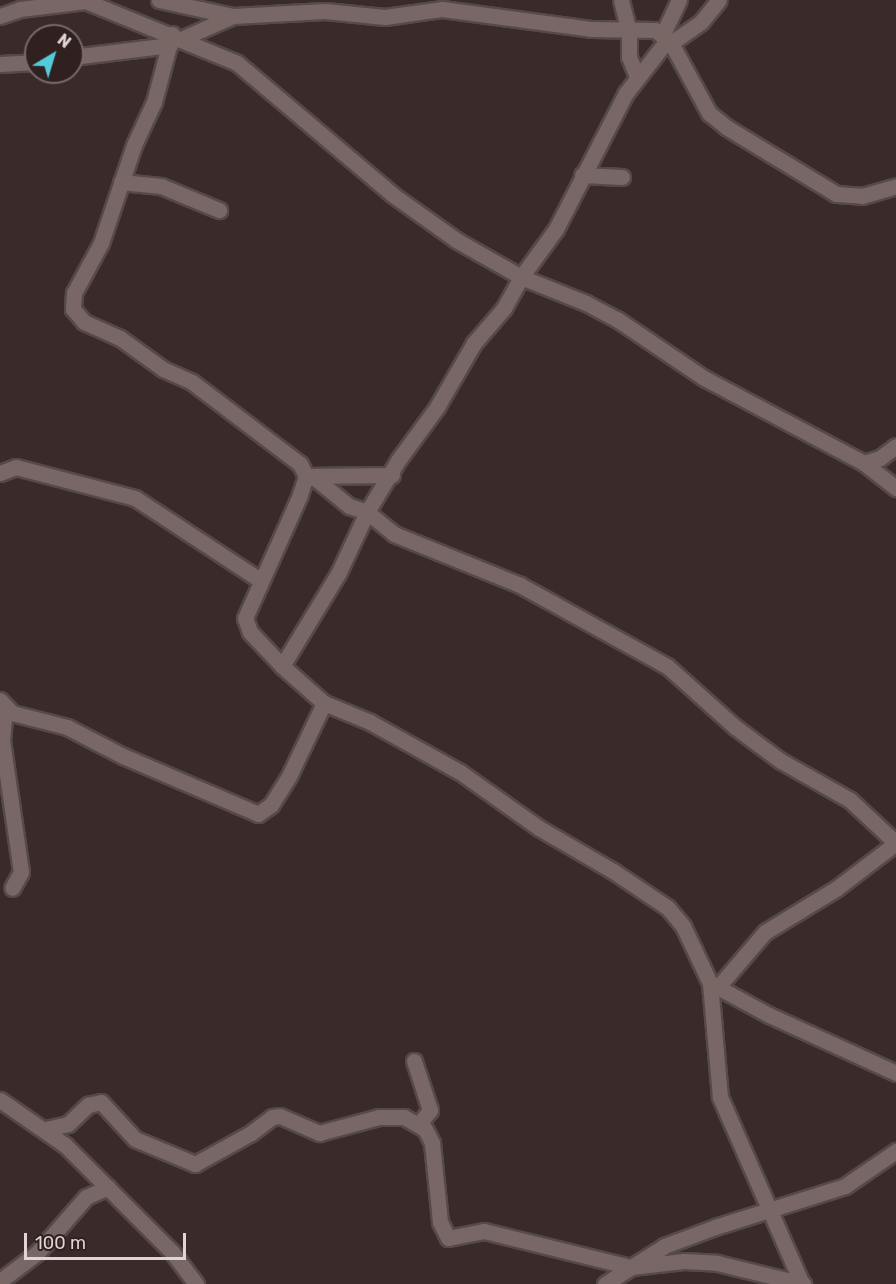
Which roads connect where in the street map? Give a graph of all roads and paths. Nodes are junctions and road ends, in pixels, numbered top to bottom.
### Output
1 (88, 0) edge
2 (159, 0) edge
3 (621, 0) edge
4 (679, 0) edge
5 (719, 0) edge
6 (0, 16) edge
7 (233, 16) junction
8 (627, 30) junction
9 (174, 39) junction
10 (667, 39) junction
11 (84, 55) edge
12 (24, 63) edge
13 (0, 64) edge
14 (637, 77) junction
15 (582, 175) junction
16 (622, 177) dead end
17 (121, 182) junction
18 (896, 186) edge
19 (219, 210) dead end
20 (520, 278) junction
21 (896, 446) edge
22 (864, 463) junction
23 (0, 473) edge
24 (392, 475) junction
25 (306, 476) junction
26 (896, 488) edge
27 (367, 512) junction
28 (260, 580) junction
29 (282, 666) junction
30 (324, 703) junction
31 (2, 704) edge
32 (896, 843) edge
33 (12, 888) dead end
34 (714, 985) junction
35 (414, 1061) dead end
36 (896, 1073) edge
37 (0, 1100) edge
38 (419, 1124) junction
39 (46, 1129) junction
40 (896, 1151) edge
41 (108, 1187) junction
42 (770, 1211) junction
43 (631, 1267) junction
44 (0, 1281) edge
45 (196, 1284) edge
46 (605, 1284) edge
47 (803, 1284) edge

1 - 6 street
1 - 9 street
2 - 7 street
3 - 8 street
4 - 10 street
5 - 10 street
7 - 8 street
7 - 9 street
8 - 10 street
8 - 14 street
9 - 11 street
9 - 17 street
9 - 20 street
10 - 14 street
10 - 18 street
12 - 13 street
14 - 15 street
15 - 16 street
15 - 20 street
17 - 19 street
17 - 25 street
20 - 22 street
20 - 24 street
21 - 22 street
22 - 26 street
23 - 28 street
24 - 25 street
24 - 27 street
25 - 27 street
25 - 28 street
27 - 29 street
27 - 32 street
28 - 29 street
29 - 30 street
30 - 31 street
30 - 34 street
31 - 33 street
32 - 34 street
34 - 36 street
34 - 42 street
35 - 38 street
37 - 39 street
38 - 39 street
38 - 43 street
39 - 41 street
40 - 42 street
41 - 44 street
41 - 45 street
42 - 43 street
42 - 47 street
43 - 46 street
43 - 47 street

